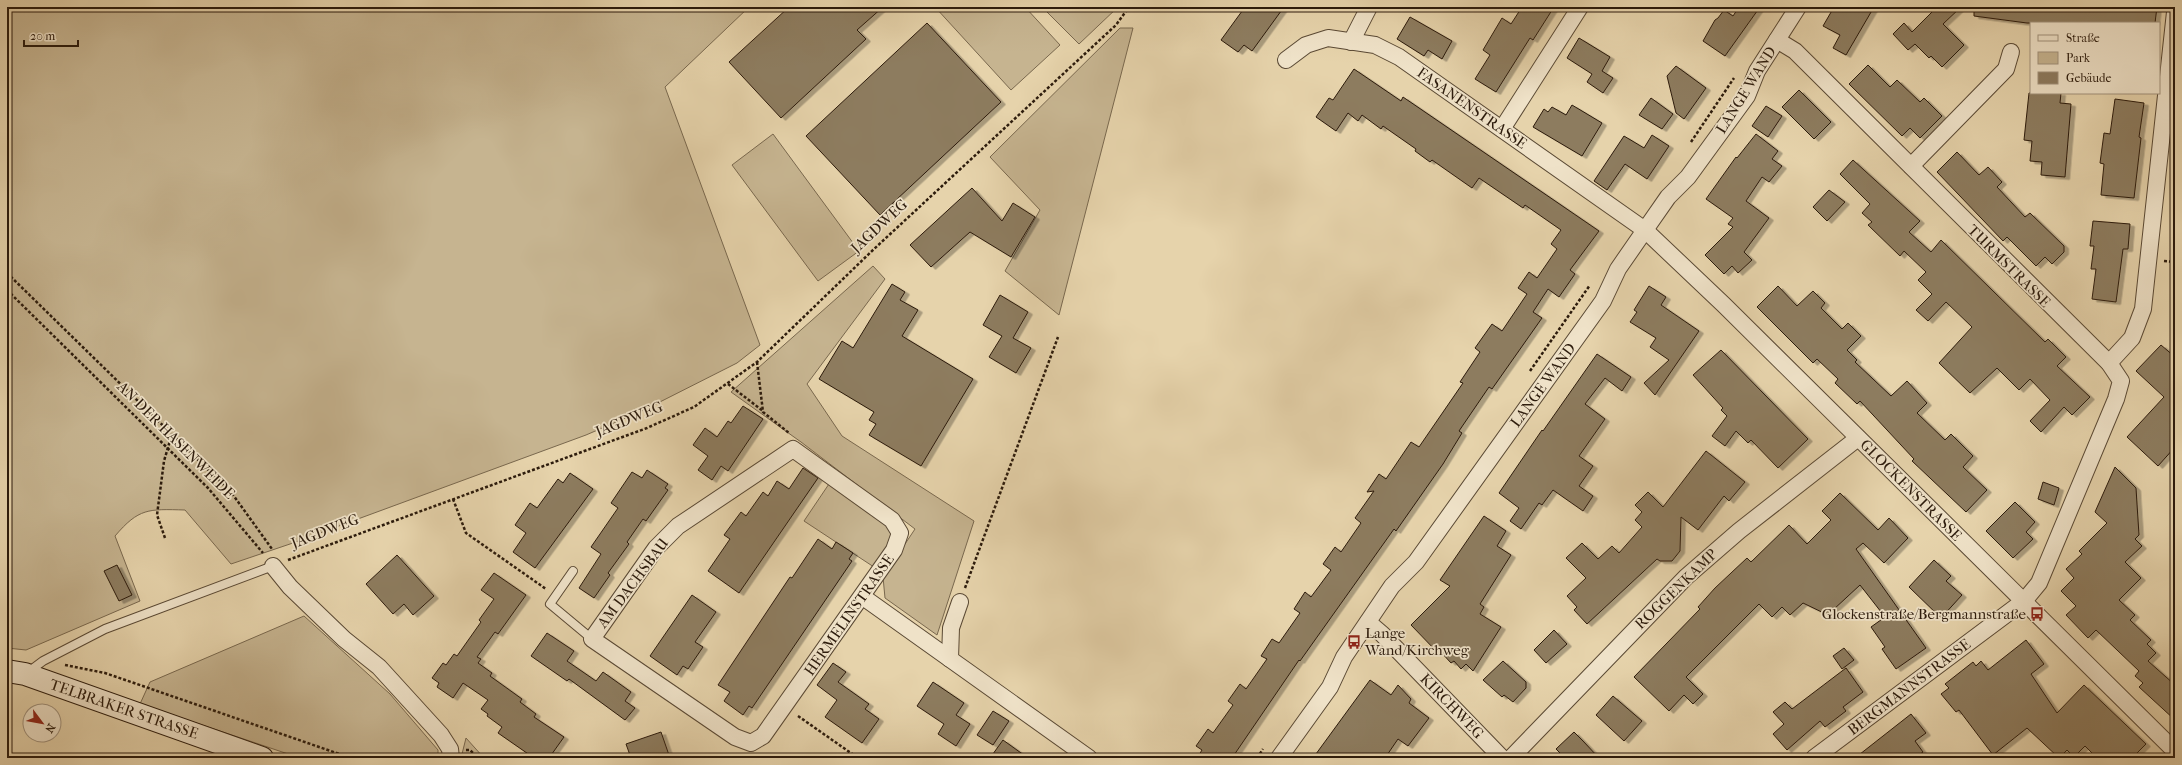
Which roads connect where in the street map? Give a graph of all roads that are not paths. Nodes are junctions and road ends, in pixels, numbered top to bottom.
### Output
1 (1369, 7) edge
2 (1580, 7) edge
3 (1792, 9) edge
4 (2175, 12) edge
5 (1778, 40) junction
6 (1351, 42) junction
7 (2011, 52) dead end
8 (1286, 60) dead end
9 (1502, 129) junction
10 (1911, 166) junction
11 (1645, 230) junction
12 (2109, 363) junction
13 (1858, 438) junction
14 (793, 450) joint
15 (273, 566) joint
16 (573, 571) dead end
17 (863, 597) junction
18 (2024, 601) junction
19 (960, 602) road end
20 (1368, 622) junction
21 (592, 639) junction
22 (950, 659) junction
23 (16, 672) edge
24 (751, 743) joint
25 (2175, 751) edge
26 (262, 758) edge
27 (450, 758) edge
28 (1089, 758) edge
29 (1280, 758) edge
30 (1502, 758) edge
31 (1511, 758) edge
32 (1814, 758) edge

1 - 6 street
2 - 9 street
3 - 5 street, LANGE WAND
4 - 12 street
5 - 10 street, TURMSTRASSE
5 - 11 street, LANGE WAND
6 - 8 street, FASANENSTRASSE
6 - 9 street, FASANENSTRASSE
7 - 10 street
9 - 11 street, FASANENSTRASSE
10 - 12 street, TURMSTRASSE
11 - 13 street, GLOCKENSTRASSE
11 - 20 street, LANGE WAND
12 - 18 street, TURMSTRASSE
13 - 18 street, GLOCKENSTRASSE
13 - 31 street, ROGGENKAMP
14 - 17 street, HERMELINSTRASSE
14 - 21 street, AM DACHSBAU
15 - 23 lane
15 - 27 street
16 - 21 lane
17 - 22 street
17 - 24 street, HERMELINSTRASSE
18 - 25 street, GLOCKENSTRASSE
18 - 32 street, BERGMANNSTRASSE
19 - 22 street
20 - 29 street, LANGE WAND
20 - 30 street, KIRCHWEG
21 - 24 street, AM DACHSBAU
22 - 28 street
23 - 26 street, TELBRAKER STRASSE

